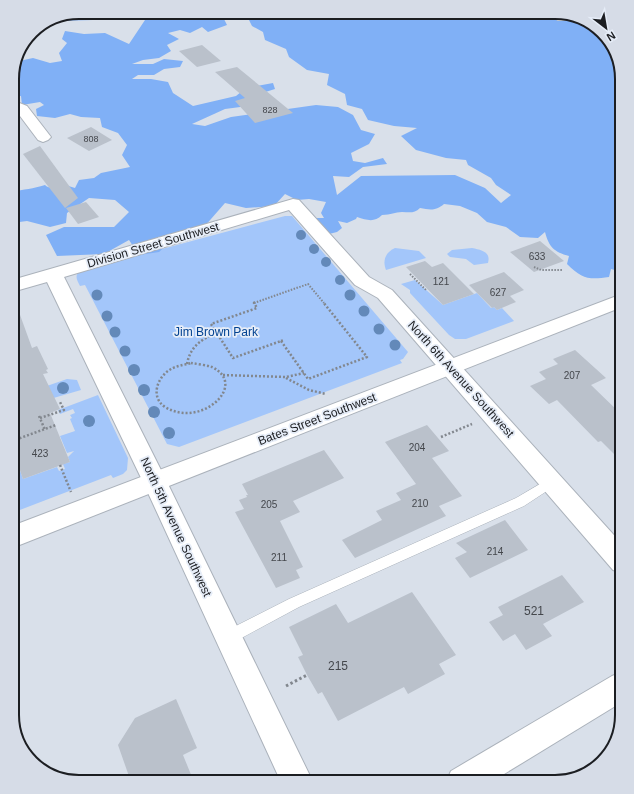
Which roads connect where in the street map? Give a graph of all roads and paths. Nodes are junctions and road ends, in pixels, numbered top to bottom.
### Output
1 (19, 108) edge
2 (43, 137) dead end
3 (293, 204) joint
4 (534, 267) dead end
5 (562, 270) dead end
6 (53, 274) junction
7 (410, 274) dead end
8 (19, 284) edge
9 (427, 289) dead end
10 (615, 303) edge
11 (217, 333) junction
12 (187, 364) junction
13 (450, 366) junction
14 (304, 373) junction
15 (222, 375) junction
16 (286, 377) junction
17 (327, 394) dead end
18 (60, 402) dead end
19 (474, 424) dead end
20 (56, 425) dead end
21 (45, 430) junction
22 (441, 437) dead end
23 (19, 439) edge
24 (60, 465) dead end
25 (156, 482) junction
26 (552, 482) junction
27 (71, 492) dead end
28 (19, 534) edge
29 (615, 554) edge
30 (228, 637) junction
31 (307, 675) dead end
32 (286, 686) dead end
33 (615, 690) edge
34 (294, 775) edge
35 (474, 775) edge

1 - 2 street
3 - 6 street, Division Street Southwest
3 - 13 street, North 6th Avenue Southwest
4 - 5 path
6 - 8 street, Division Street Southwest
6 - 25 street, North 5th Avenue Southwest
7 - 9 path
10 - 13 street, Bates Street Southwest
11 - 12 path
11 - 14 path
11 - 14 path
12 - 15 path
12 - 15 path
13 - 25 street, Bates Street Southwest
13 - 26 street, North 6th Avenue Southwest
14 - 16 path
15 - 16 path
16 - 17 path
18 - 21 path
19 - 22 path
20 - 21 path
21 - 23 path
24 - 27 path
25 - 28 street, Bates Street Southwest
25 - 30 street, North 5th Avenue Southwest
26 - 29 street, North 6th Avenue Southwest
26 - 30 lane
30 - 34 street, North 5th Avenue Southwest
31 - 32 path
33 - 35 street

